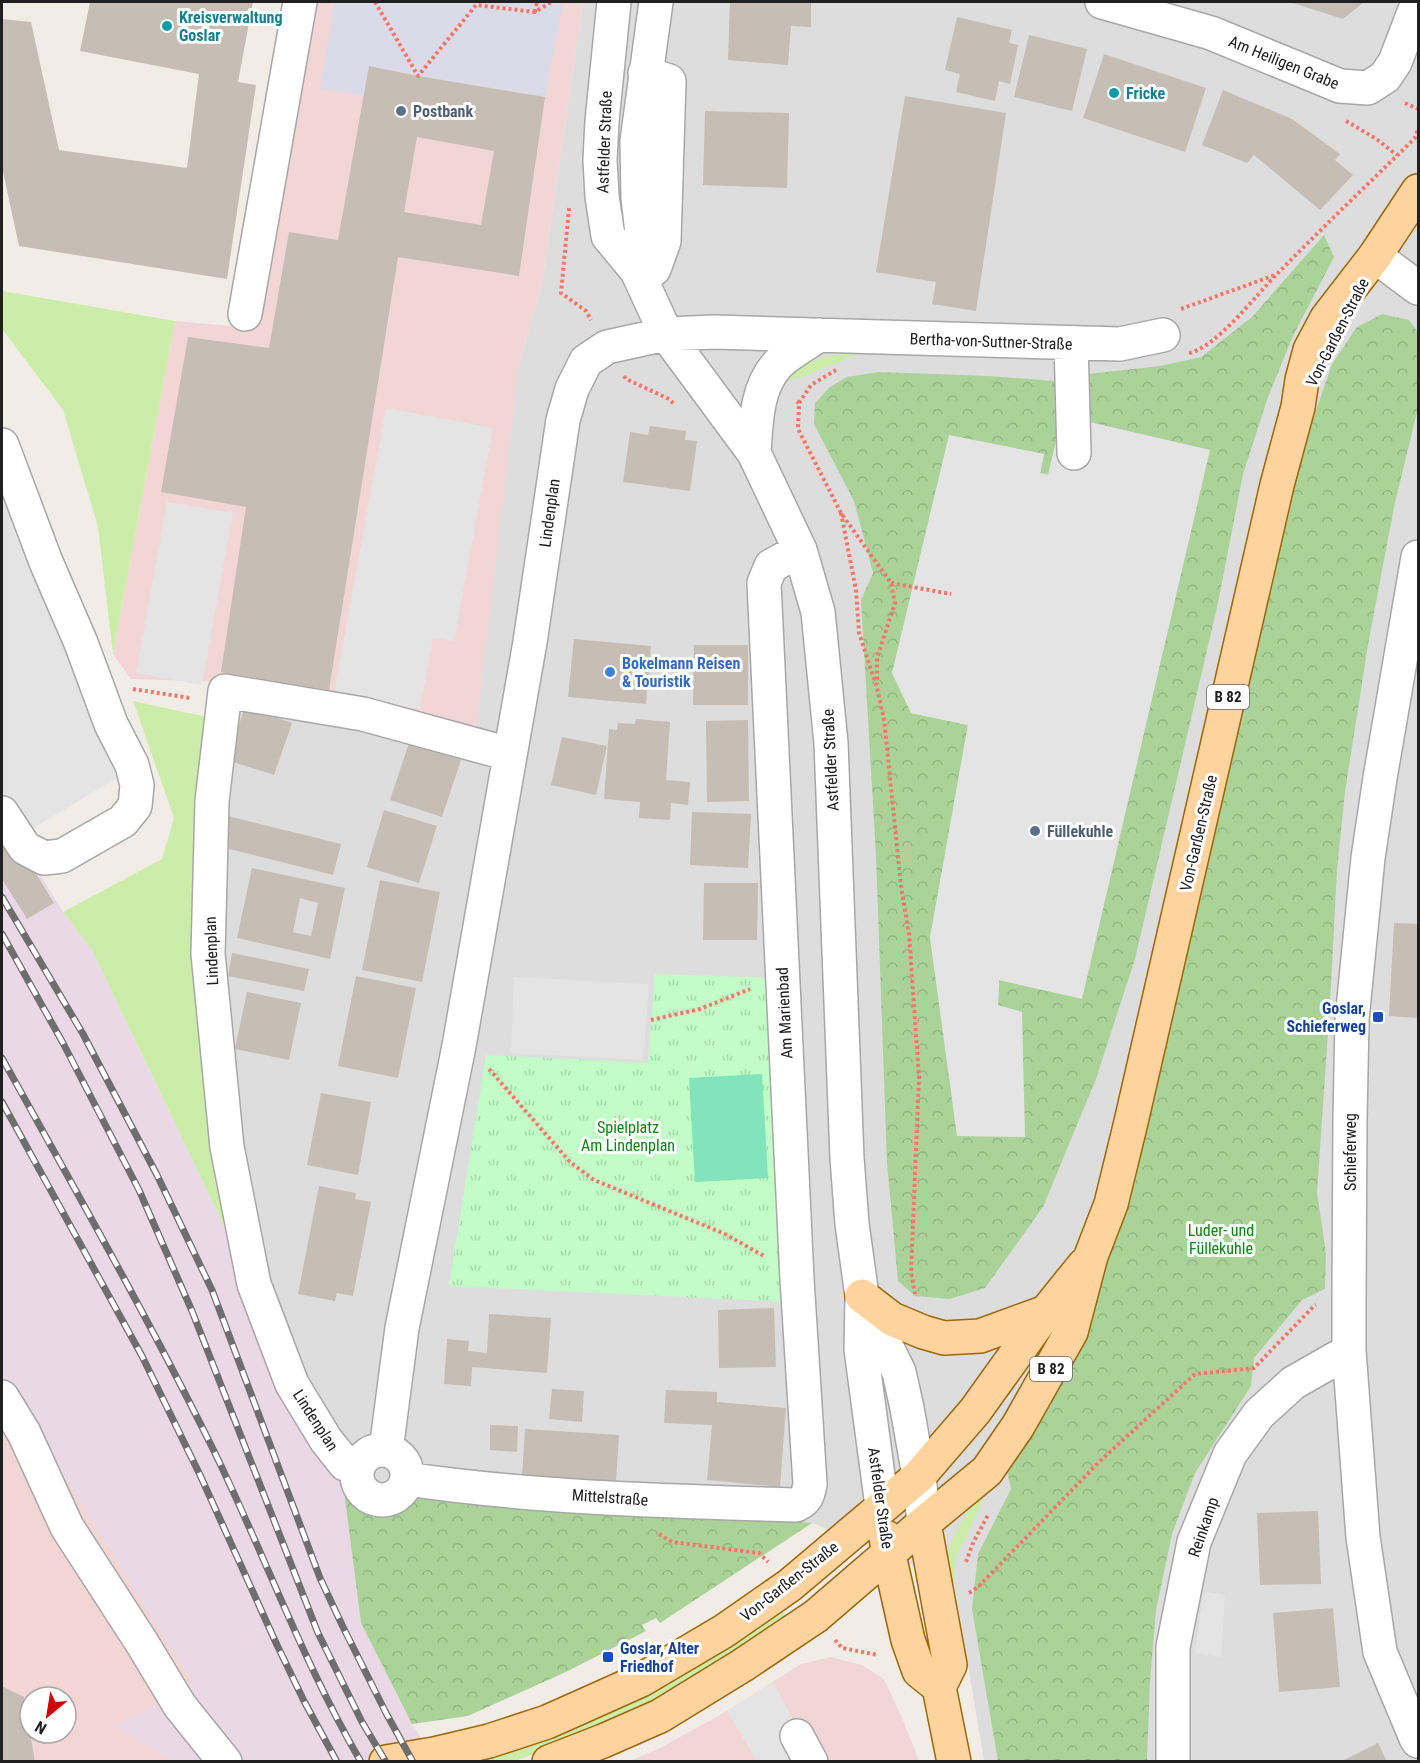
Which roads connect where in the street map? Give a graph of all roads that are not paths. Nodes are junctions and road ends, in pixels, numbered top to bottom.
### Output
1 (300, 2) edge
2 (614, 2) edge
3 (656, 2) edge
4 (1102, 2) edge
5 (1419, 2) edge
6 (1419, 191) edge
7 (1375, 256) junction
8 (642, 281) junction
9 (1419, 288) edge
10 (244, 314) dead end
11 (666, 334) junction
12 (819, 335) junction
13 (1162, 335) road end
14 (1071, 344) junction
15 (2, 445) edge
16 (754, 453) junction
17 (1074, 453) dead end
18 (800, 549) junction
19 (1419, 557) edge
20 (509, 754) junction
21 (2, 813) edge
22 (1091, 1256) junction
23 (862, 1296) junction
24 (1046, 1312) junction
25 (1349, 1351) junction
26 (2, 1397) edge
27 (387, 1450) junction
28 (358, 1468) junction
29 (919, 1476) junction
30 (407, 1479) junction
31 (808, 1494) joint
32 (882, 1506) junction
33 (924, 1523) junction
34 (889, 1555) junction
35 (939, 1687) junction
36 (1419, 1741) edge
37 (225, 1761) edge
38 (386, 1761) edge
39 (549, 1761) edge
40 (954, 1761) edge
41 (1173, 1761) edge

1 - 10 street
2 - 8 street, Astfelder Straße
3 - 8 street
4 - 5 street, Am Heiligen Grabe
6 - 7 main road, Von-Garßen-Straße / B 82
7 - 9 street
7 - 22 main road, Von-Garßen-Straße / B 82
8 - 11 street, Astfelder Straße
11 - 12 street, Bertha-von-Suttner-Straße
11 - 16 street, Astfelder Straße
11 - 20 street, Lindenplan
12 - 14 street, Bertha-von-Suttner-Straße
12 - 16 street
13 - 14 street, Bertha-von-Suttner-Straße
14 - 17 street
15 - 21 street
16 - 18 street, Astfelder Straße
18 - 23 street, Astfelder Straße
18 - 31 street, Am Marienbad
19 - 25 street, Schieferweg
20 - 27 street, Lindenplan
20 - 28 street, Lindenplan
22 - 24 main road, Von-Garßen-Straße / B 82
22 - 33 main road, Von-Garßen-Straße / B 82
23 - 24 main road
23 - 29 street, Astfelder Straße
23 - 32 street, Astfelder Straße
24 - 29 main road, Von-Garßen-Straße / B 82
25 - 36 street, Schieferweg
25 - 41 street, Reinkamp
26 - 37 street
27 - 28 street
27 - 30 street
28 - 30 street
29 - 32 main road, Von-Garßen-Straße / B 82
29 - 33 street, Astfelder Straße
30 - 31 street, Mittelstraße
32 - 34 main road, Astfelder Straße
32 - 38 main road, Von-Garßen-Straße
33 - 34 main road, Von-Garßen-Straße
33 - 35 main road, Astfelder Straße
34 - 35 main road, Astfelder Straße
34 - 39 main road, Von-Garßen-Straße
35 - 40 main road

